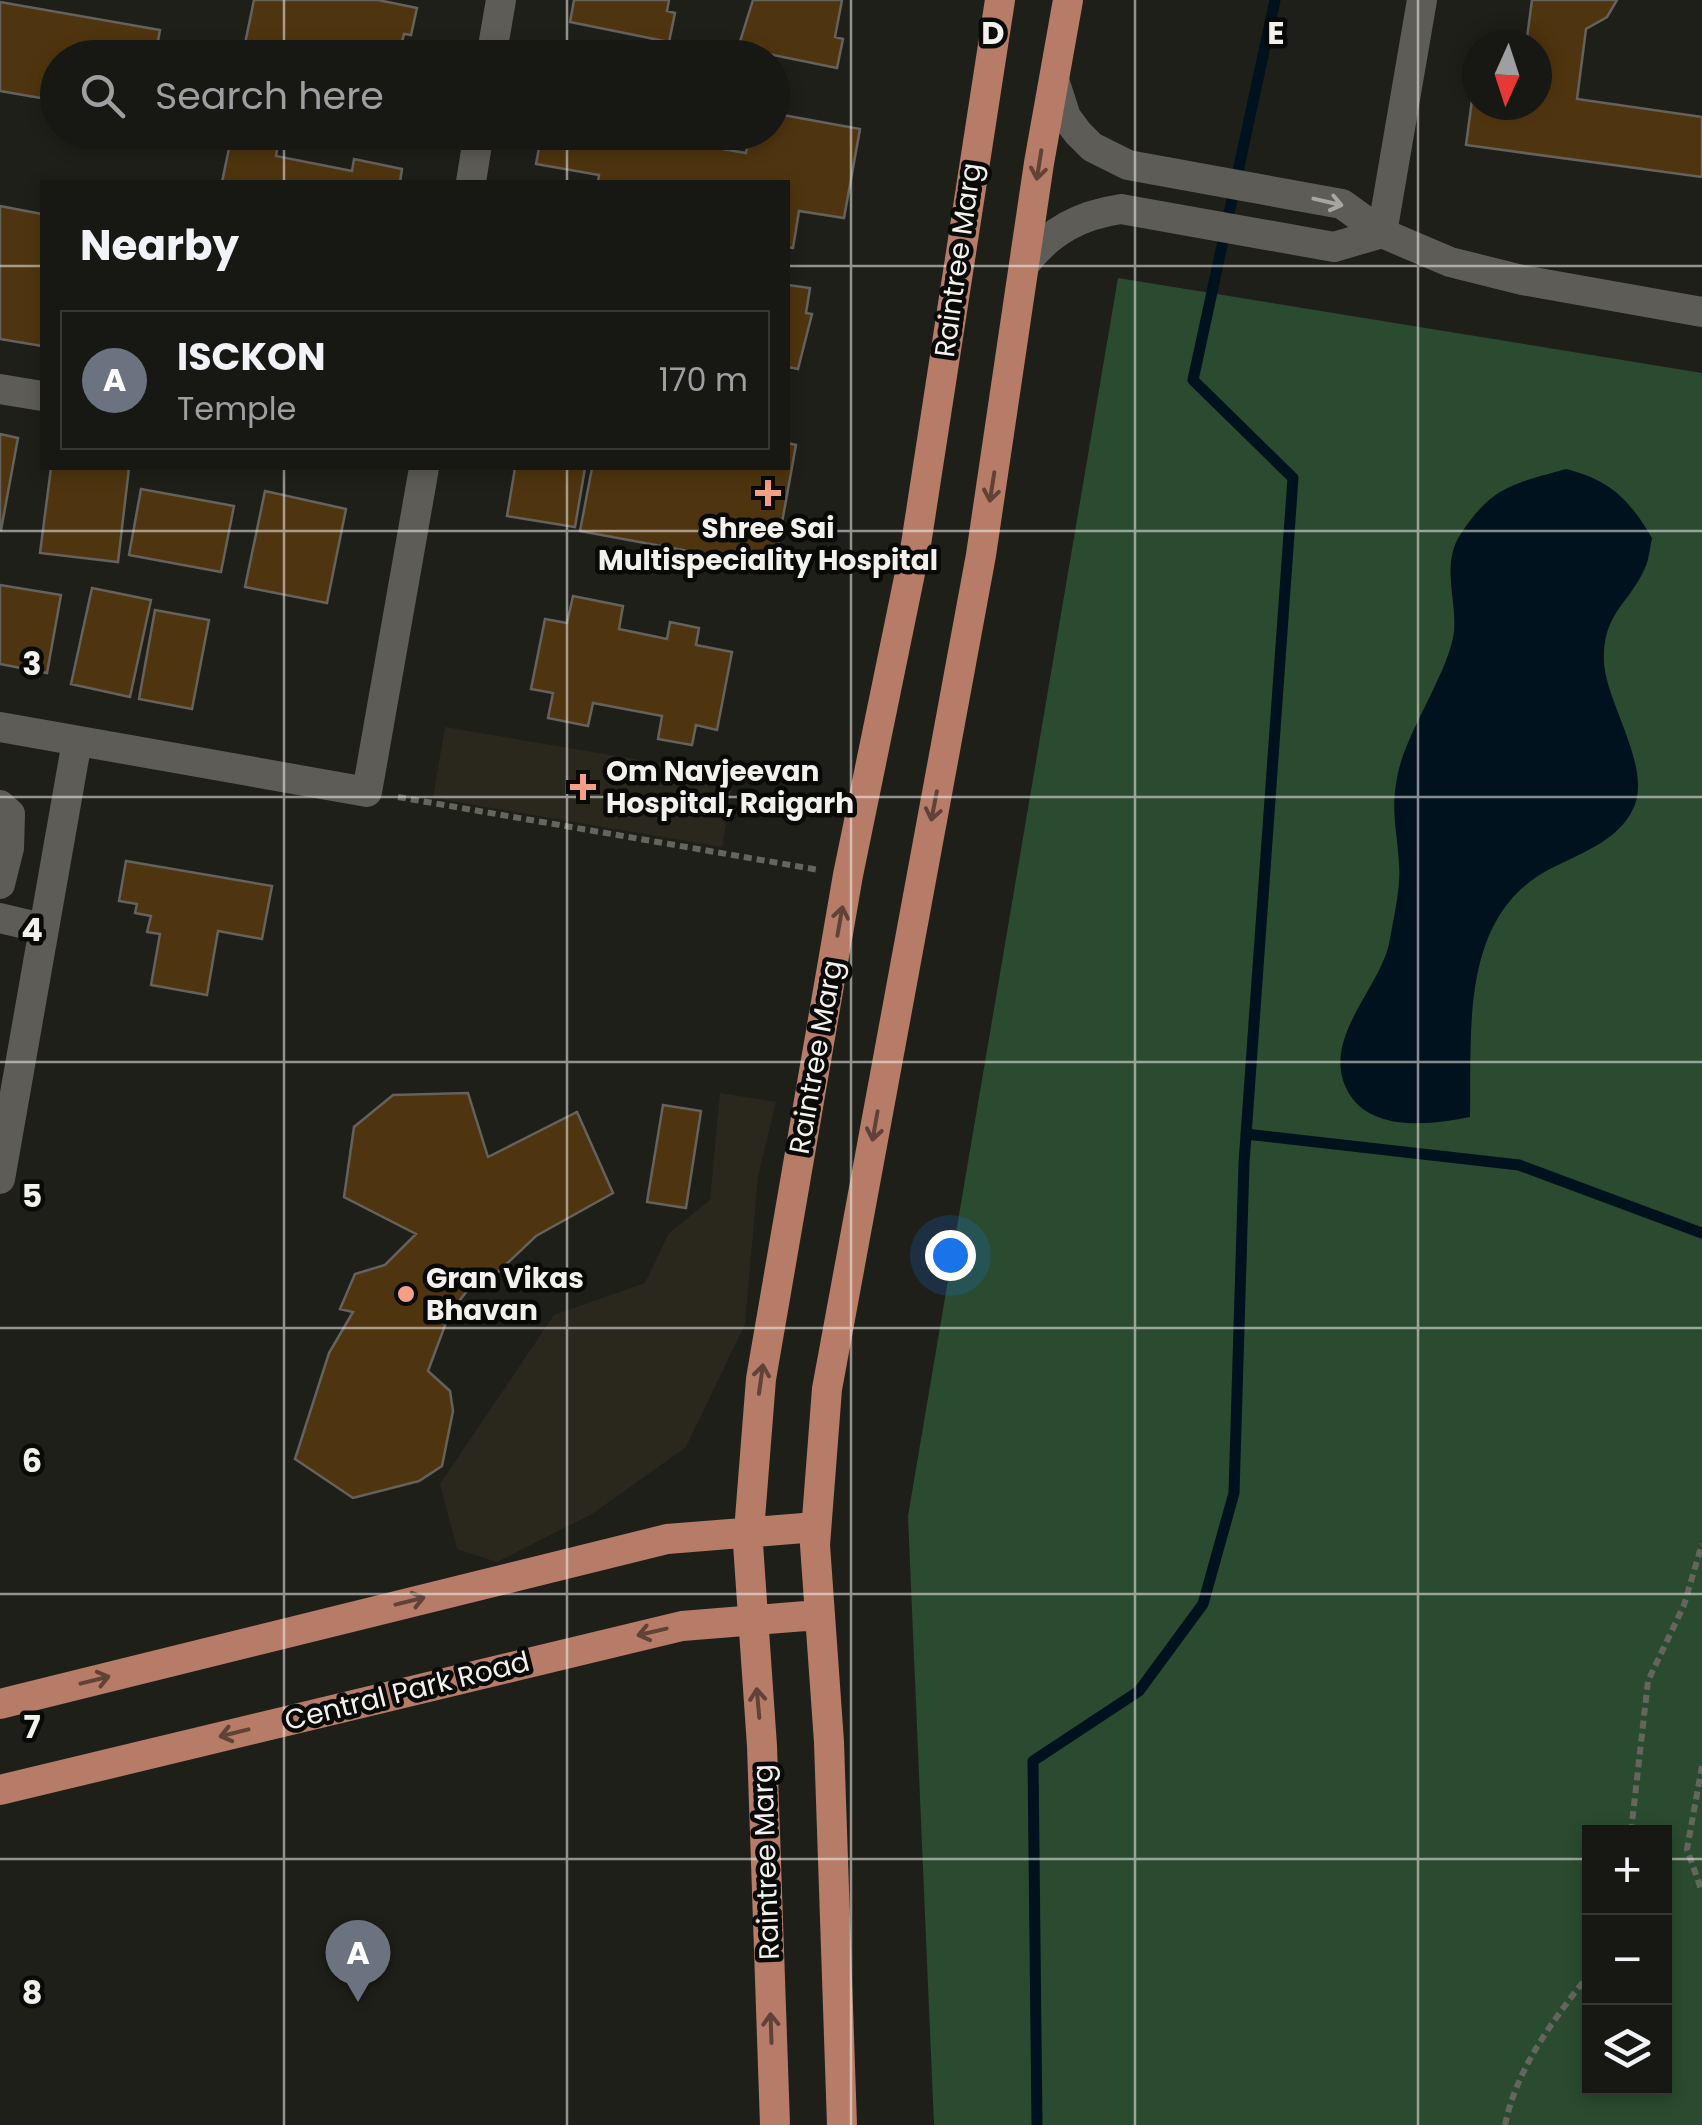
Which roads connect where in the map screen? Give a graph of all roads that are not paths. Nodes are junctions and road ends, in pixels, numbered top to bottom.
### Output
1 (501, 0) edge
2 (1000, 0) edge
3 (1068, 0) edge
4 (1422, 0) edge
5 (494, 40) edge
6 (1054, 80) junction
7 (476, 150) edge
8 (471, 180) edge
9 (1382, 233) junction
10 (1025, 264) junction
11 (1702, 312) edge
12 (0, 389) edge
13 (40, 396) edge
14 (424, 470) edge
15 (0, 728) edge
16 (76, 741) junction
17 (0, 805) edge
18 (0, 884) edge
19 (0, 918) edge
20 (42, 928) junction
21 (0, 1178) edge
22 (816, 1527) junction
23 (749, 1530) junction
24 (818, 1615) junction
25 (752, 1618) junction
26 (0, 1704) edge
27 (0, 1790) edge
28 (775, 2125) edge
29 (842, 2125) edge

1 - 5 street
23 -> 2 main road, Raintree Marg
3 - 6 main road
4 - 9 street
6 -> 9 street
6 -> 10 main road
7 - 8 street
9 - 10 street
9 - 11 street
10 -> 22 main road
12 - 13 street
14 - 16 street
15 - 16 street
16 - 20 street
17 - 18 street
19 - 20 street
20 - 21 street
22 - 23 main road
22 - 24 main road
23 - 25 main road, Raintree Marg
26 -> 23 main road
24 - 25 main road, Central Park Road
24 - 29 main road
25 -> 27 main road, Central Park Road
28 -> 25 main road, Raintree Marg

